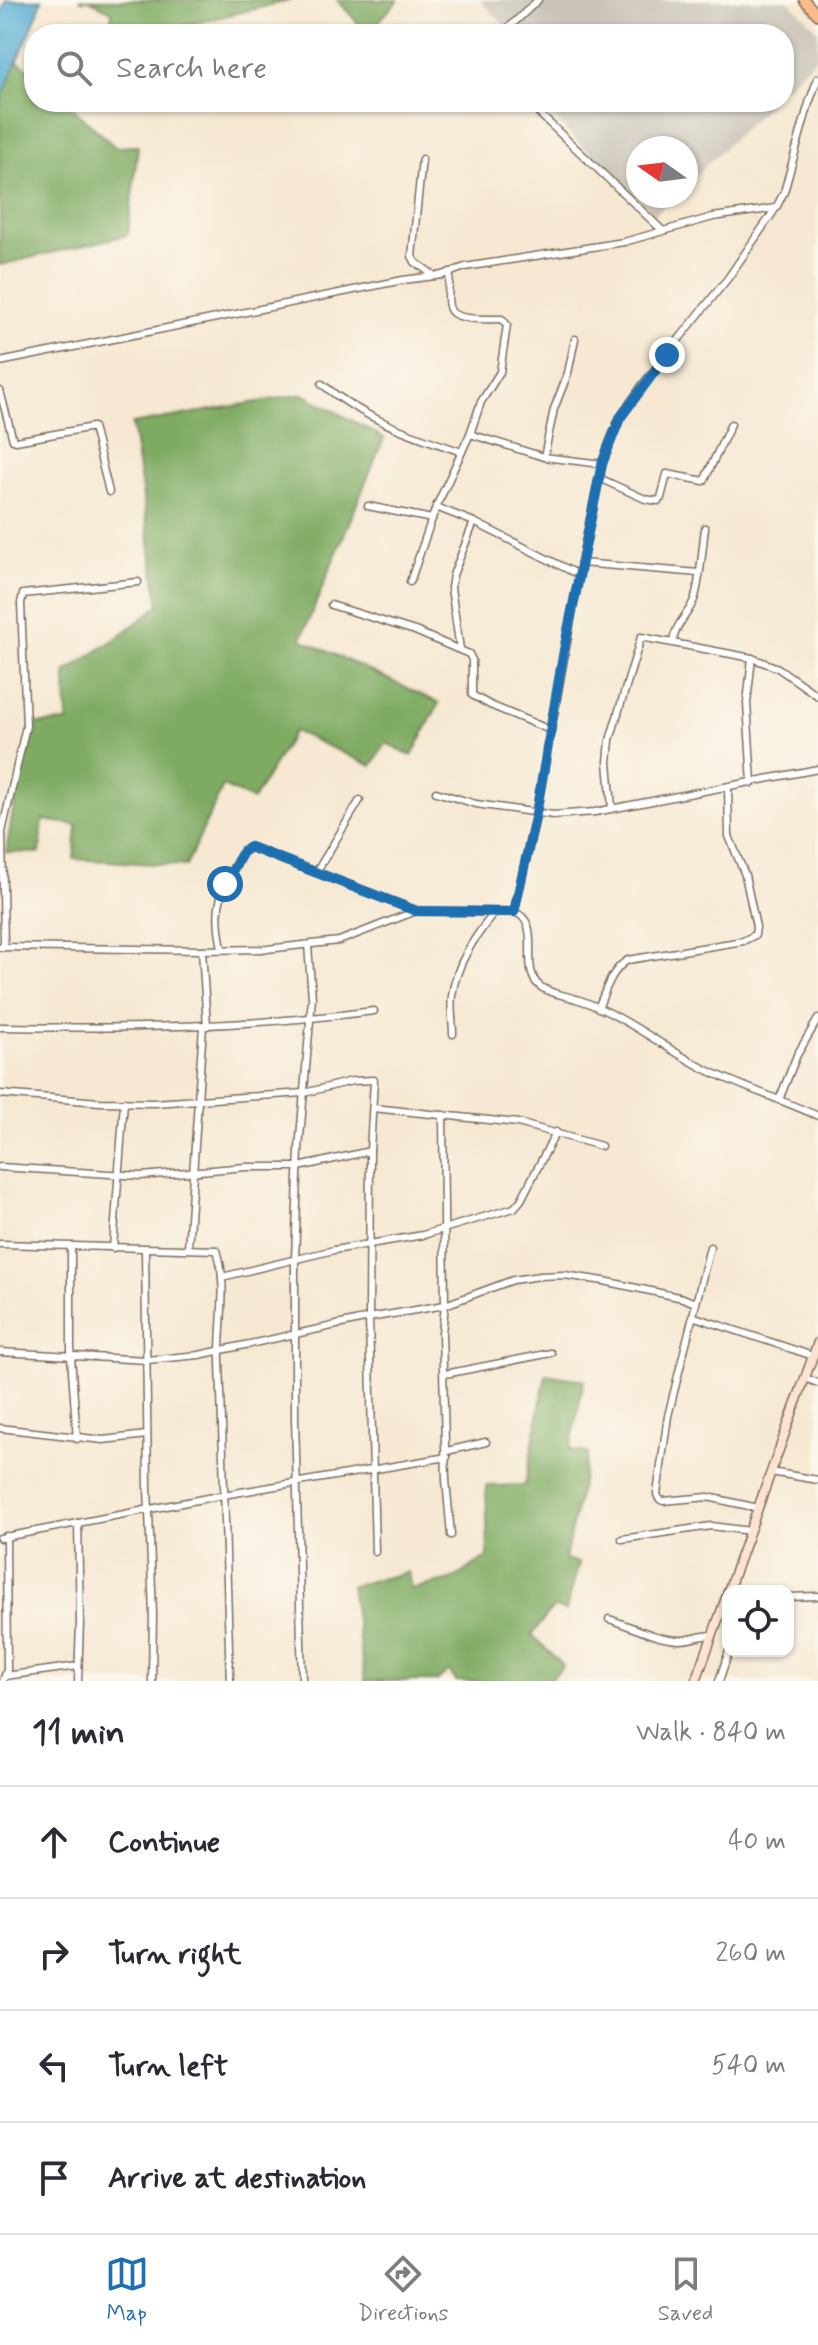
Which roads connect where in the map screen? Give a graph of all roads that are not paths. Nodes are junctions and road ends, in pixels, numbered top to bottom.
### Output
1 (538, 0) edge
2 (513, 24) edge
3 (818, 78) edge
4 (538, 112) edge
5 (422, 159) dead end
6 (776, 208) junction
7 (662, 230) junction
8 (450, 272) junction
9 (435, 276) junction
10 (575, 339) dead end
11 (0, 362) edge
12 (322, 384) dead end
13 (0, 391) edge
14 (731, 424) dead end
15 (470, 434) junction
16 (462, 452) junction
17 (544, 457) junction
18 (602, 464) junction
19 (599, 478) junction
20 (109, 492) dead end
21 (368, 506) dead end
22 (436, 507) junction
23 (432, 519) junction
24 (474, 522) junction
25 (705, 528) dead end
26 (581, 563) junction
27 (699, 573) junction
28 (579, 575) junction
29 (138, 582) dead end
30 (410, 582) dead end
31 (331, 605) dead end
32 (673, 642) junction
33 (460, 649) junction
34 (752, 658) junction
35 (818, 696) edge
36 (550, 730) junction
37 (818, 769) edge
38 (752, 783) junction
39 (728, 788) junction
40 (436, 792) dead end
41 (360, 800) dead end
42 (612, 808) junction
43 (536, 814) junction
44 (317, 871) junction
45 (416, 911) junction
46 (495, 912) junction
47 (514, 912) junction
48 (308, 945) junction
49 (2, 947) edge
50 (222, 948) junction
51 (202, 950) junction
52 (598, 1008) junction
53 (374, 1011) dead end
54 (818, 1019) edge
55 (311, 1020) junction
56 (205, 1026) junction
57 (0, 1027) edge
58 (453, 1034) dead end
59 (304, 1093) junction
60 (0, 1094) edge
61 (198, 1099) junction
62 (779, 1100) junction
63 (124, 1102) junction
64 (373, 1108) junction
65 (443, 1115) junction
66 (818, 1116) edge
67 (556, 1132) junction
68 (601, 1146) dead end
69 (370, 1151) junction
70 (0, 1167) edge
71 (299, 1167) junction
72 (194, 1171) junction
73 (119, 1176) junction
74 (445, 1228) junction
75 (0, 1244) edge
76 (369, 1245) junction
77 (71, 1247) junction
78 (710, 1247) dead end
79 (113, 1248) junction
80 (145, 1249) junction
81 (188, 1249) junction
82 (295, 1259) junction
83 (222, 1277) junction
84 (695, 1303) junction
85 (445, 1305) junction
86 (692, 1316) junction
87 (369, 1318) junction
88 (295, 1336) junction
89 (818, 1342) edge
90 (220, 1351) junction
91 (0, 1352) edge
92 (551, 1353) dead end
93 (813, 1356) junction
94 (71, 1357) junction
95 (147, 1360) junction
96 (445, 1374) junction
97 (805, 1378) junction
98 (818, 1383) edge
99 (0, 1428) edge
100 (147, 1435) junction
101 (77, 1439) junction
102 (486, 1442) dead end
103 (447, 1454) junction
104 (372, 1472) junction
105 (771, 1472) junction
106 (818, 1480) edge
107 (298, 1484) junction
108 (223, 1495) junction
109 (150, 1508) junction
110 (758, 1508) junction
111 (78, 1523) junction
112 (750, 1531) junction
113 (451, 1535) dead end
114 (3, 1537) edge
115 (622, 1539) dead end
116 (375, 1552) dead end
117 (731, 1585) edge
118 (818, 1596) edge
119 (794, 1597) edge
120 (722, 1610) edge
121 (609, 1619) dead end
122 (713, 1635) junction
123 (727, 1657) edge
124 (78, 1666) junction
125 (3, 1680) edge
126 (78, 1681) edge
127 (152, 1681) edge
128 (230, 1681) edge
129 (302, 1681) edge
130 (696, 1681) edge
131 (719, 1681) edge

1 - 2 street
3 - 6 street
4 - 7 street
5 - 9 street
6 - 7 street
6 - 18 street
7 - 8 street
8 - 9 street
8 - 15 street
9 - 11 street
10 - 17 street
12 - 16 street
13 - 20 street
14 - 19 street
15 - 16 street
15 - 17 street
16 - 22 street
17 - 18 street
18 - 19 street
19 - 26 street
21 - 23 street
22 - 23 street
22 - 24 street
23 - 30 street
24 - 28 street
24 - 33 street
25 - 27 street
26 - 27 street
26 - 28 street
27 - 32 street
28 - 36 street
29 - 49 street
31 - 33 street
32 - 34 street
32 - 42 street
33 - 36 street
34 - 35 street
34 - 38 street
36 - 43 street
37 - 38 street
38 - 39 street
39 - 42 street
39 - 52 street
40 - 43 street
41 - 44 street
42 - 43 street
43 - 47 street
44 - 45 street
44 - 50 street
45 - 46 street
45 - 48 street
46 - 47 street
46 - 58 street
47 - 52 street
48 - 50 street
48 - 55 street
49 - 51 street
50 - 51 street
51 - 56 street
52 - 62 street
53 - 55 street
54 - 62 street
55 - 56 street
55 - 59 street
56 - 57 street
56 - 61 street
59 - 61 street
59 - 64 street
59 - 71 street
60 - 63 street
61 - 63 street
61 - 72 street
62 - 66 street
63 - 73 street
64 - 65 street
64 - 69 street
65 - 67 street
65 - 74 street
67 - 68 street
67 - 74 street
69 - 71 street
69 - 76 street
70 - 73 street
71 - 72 street
71 - 82 street
72 - 73 street
72 - 81 street
73 - 79 street
74 - 76 street
74 - 85 street
75 - 77 street
76 - 82 street
76 - 87 street
77 - 79 street
77 - 94 street
78 - 84 street
79 - 80 street
80 - 81 street
80 - 95 street
81 - 83 street
82 - 83 street
82 - 88 street
83 - 90 street
84 - 85 street
84 - 86 street
85 - 87 street
85 - 96 street
86 - 93 street
86 - 110 street
87 - 88 street
87 - 104 street
88 - 90 street
88 - 107 street
89 - 93 street
90 - 95 street
90 - 108 street
91 - 94 street
92 - 96 street
93 - 97 street
94 - 95 street
94 - 101 street
95 - 100 street
96 - 103 street
97 - 98 street
97 - 105 street
99 - 101 street
100 - 101 street
100 - 109 street
102 - 103 street
103 - 104 street
103 - 113 street
104 - 107 street
104 - 116 street
105 - 106 street
105 - 110 street
107 - 108 street
107 - 129 street
108 - 109 street
108 - 128 street
109 - 111 street
109 - 127 street
110 - 112 street
111 - 114 street
111 - 124 street
112 - 115 street
112 - 117 street
114 - 125 street
118 - 119 street
120 - 122 street
121 - 122 street
122 - 130 street
123 - 131 street
124 - 125 street
124 - 126 street

